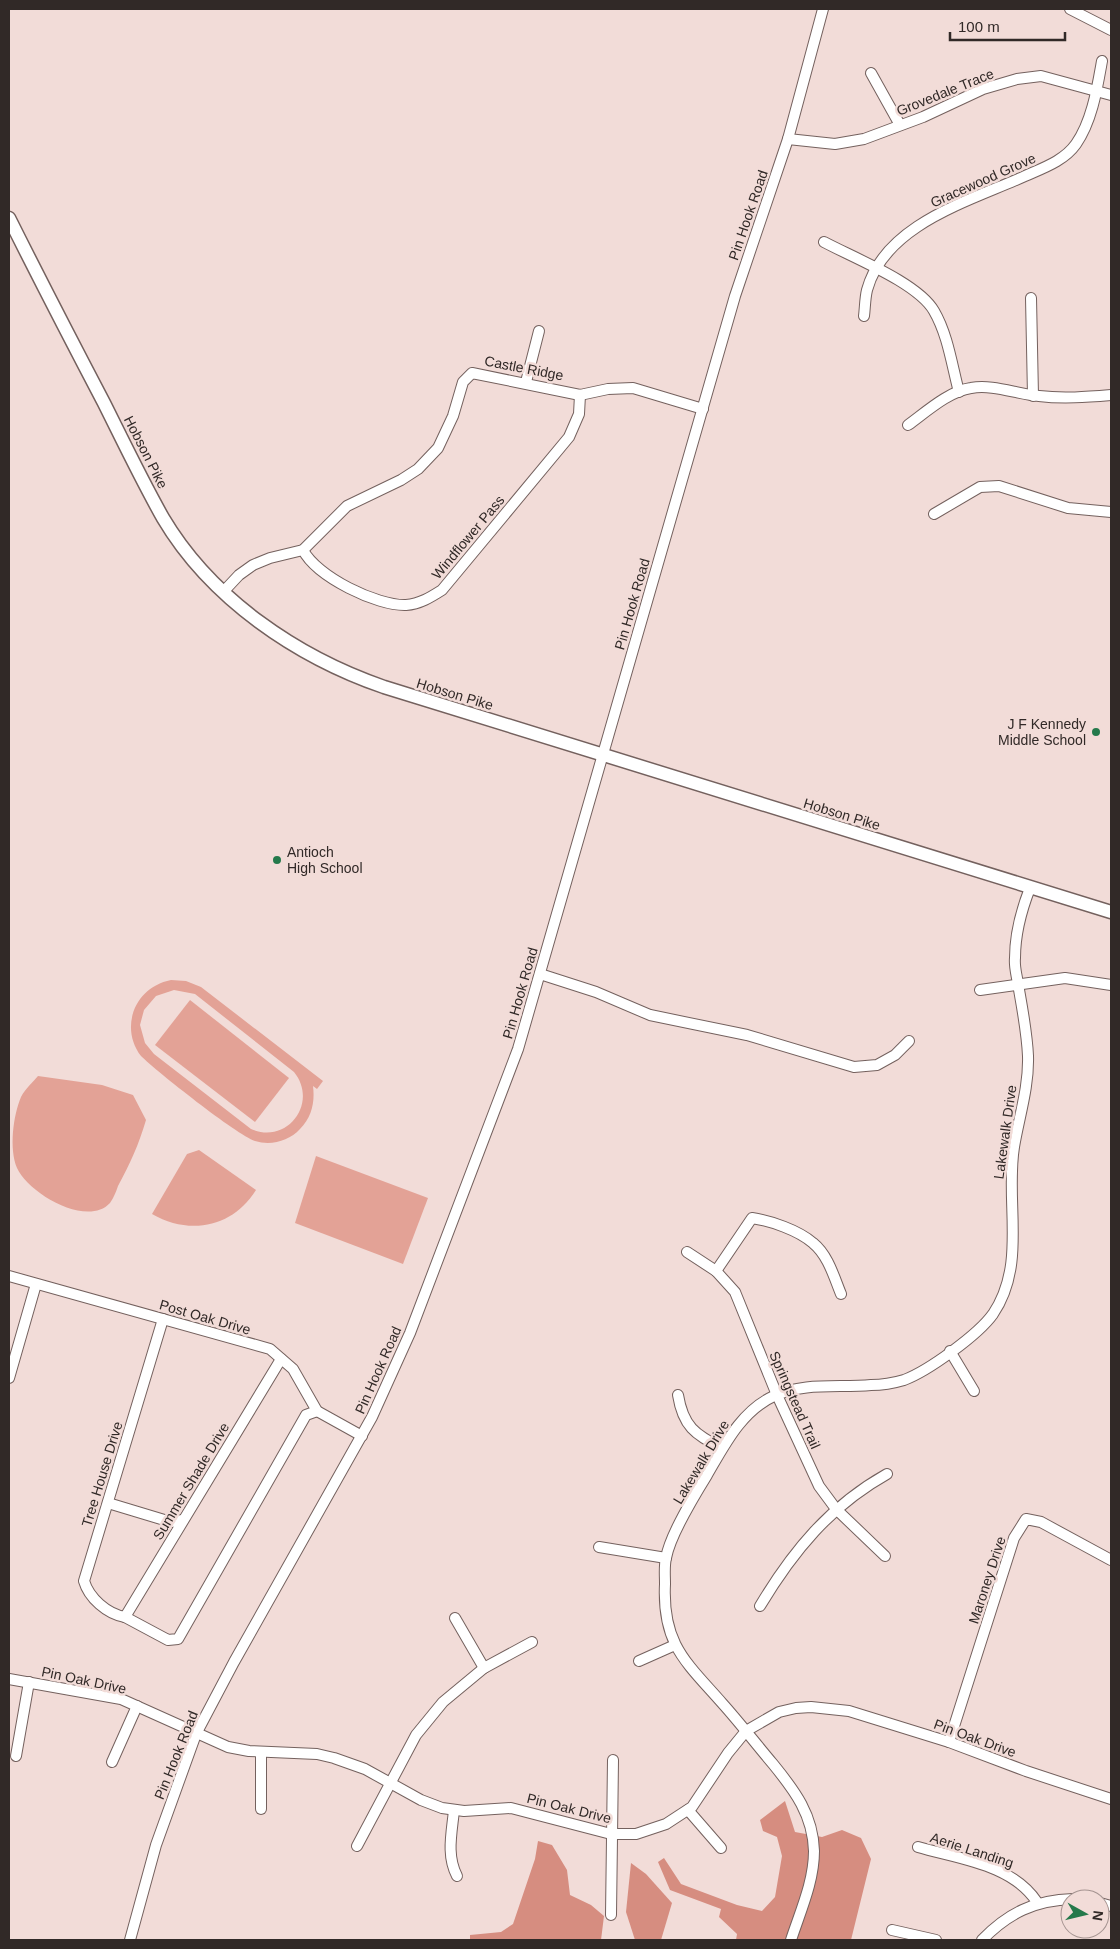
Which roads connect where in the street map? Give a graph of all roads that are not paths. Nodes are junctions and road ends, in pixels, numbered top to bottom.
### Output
1 (824, 9) edge
2 (1070, 9) edge
3 (1111, 30) edge
4 (1102, 61) dead end
5 (872, 73) dead end
6 (1097, 90) junction
7 (1111, 95) edge
8 (900, 125) junction
9 (788, 139) junction
10 (9, 218) edge
11 (824, 242) dead end
12 (876, 269) junction
13 (1031, 298) dead end
14 (864, 316) dead end
15 (539, 331) dead end
16 (526, 382) junction
17 (959, 392) junction
18 (580, 395) junction
19 (1111, 395) edge
20 (1033, 396) junction
21 (703, 409) junction
22 (908, 425) dead end
23 (1111, 512) edge
24 (934, 514) dead end
25 (303, 550) junction
26 (224, 591) junction
27 (603, 754) junction
28 (1030, 888) junction
29 (1111, 912) edge
30 (540, 974) junction
31 (1018, 983) junction
32 (1111, 985) edge
33 (980, 990) dead end
34 (909, 1041) dead end
35 (687, 1252) dead end
36 (716, 1271) junction
37 (9, 1276) edge
38 (36, 1284) junction
39 (841, 1294) dead end
40 (163, 1319) junction
41 (950, 1351) junction
42 (281, 1359) junction
43 (9, 1378) edge
44 (974, 1391) dead end
45 (678, 1395) dead end
46 (777, 1396) junction
47 (316, 1411) junction
48 (362, 1436) junction
49 (722, 1448) junction
50 (887, 1474) dead end
51 (108, 1503) junction
52 (836, 1509) junction
53 (183, 1520) junction
54 (599, 1547) dead end
55 (885, 1556) dead end
56 (666, 1558) junction
57 (1111, 1560) edge
58 (760, 1606) dead end
59 (124, 1617) junction
60 (455, 1618) dead end
61 (532, 1642) dead end
62 (675, 1645) junction
63 (639, 1661) dead end
64 (484, 1668) junction
65 (9, 1679) edge
66 (29, 1682) junction
67 (137, 1706) junction
68 (746, 1730) junction
69 (196, 1734) junction
70 (949, 1742) junction
71 (261, 1752) junction
72 (16, 1756) dead end
73 (613, 1760) dead end
74 (112, 1762) dead end
75 (389, 1784) junction
76 (1111, 1799) edge
77 (261, 1809) dead end
78 (454, 1810) junction
79 (688, 1810) junction
80 (611, 1834) junction
81 (357, 1846) dead end
82 (918, 1847) dead end
83 (720, 1848) dead end
84 (457, 1876) dead end
85 (1060, 1900) edge
86 (1037, 1902) junction
87 (610, 1915) dead end
88 (892, 1930) dead end
89 (130, 1940) edge
90 (791, 1940) edge
91 (936, 1940) edge
92 (982, 1940) edge

1 - 9 street, Pin Hook Road
2 - 3 street
4 - 6 street, Gracewood Grove
5 - 8 street
6 - 7 street, Grovedale Trace
6 - 8 street, Grovedale Trace
6 - 12 street, Gracewood Grove
8 - 9 street, Grovedale Trace
9 - 21 street, Pin Hook Road
10 - 26 main road, Hobson Pike
11 - 12 street
12 - 14 street, Gracewood Grove
12 - 17 street
13 - 20 street
15 - 16 street
16 - 18 street, Castle Ridge
16 - 25 street, Castle Ridge
17 - 20 street
17 - 22 street
18 - 21 street, Castle Ridge
18 - 25 street, Windflower Pass
19 - 20 street
21 - 27 street, Pin Hook Road
23 - 24 street
25 - 26 street
26 - 27 main road, Hobson Pike
27 - 28 main road, Hobson Pike
27 - 30 street, Pin Hook Road
28 - 29 main road, Hobson Pike
28 - 31 street, Lakewalk Drive
30 - 34 street
30 - 48 street, Pin Hook Road
31 - 32 street
31 - 33 street
31 - 41 street, Lakewalk Drive
35 - 36 street, Springstead Trail
36 - 39 street
36 - 46 street, Springstead Trail
37 - 38 street, Post Oak Drive
38 - 40 street, Post Oak Drive
38 - 43 street
40 - 42 street, Post Oak Drive
40 - 51 street, Tree House Drive
41 - 44 street
41 - 46 street, Lakewalk Drive
42 - 47 street, Post Oak Drive
42 - 53 street, Summer Shade Drive
45 - 49 street
46 - 49 street, Lakewalk Drive
46 - 52 street, Springstead Trail
47 - 48 street
47 - 59 street, Tree House Drive
48 - 69 street, Pin Hook Road
49 - 56 street, Lakewalk Drive
50 - 52 street
51 - 53 street
51 - 59 street, Tree House Drive
52 - 55 street, Springstead Trail
52 - 58 street
53 - 59 street, Summer Shade Drive
54 - 56 street
56 - 62 street, Lakewalk Drive
57 - 70 street, Maroney Drive
60 - 64 street
61 - 64 street
62 - 63 street
62 - 68 street, Lakewalk Drive
64 - 75 street
65 - 66 street, Pin Oak Drive
66 - 67 street, Pin Oak Drive
66 - 72 street
67 - 69 street, Pin Oak Drive
67 - 74 street
68 - 70 street, Pin Oak Drive
68 - 79 street, Pin Oak Drive
68 - 90 street, Lakewalk Drive
69 - 71 street, Pin Oak Drive
69 - 89 street, Pin Hook Road
70 - 76 street, Pin Oak Drive
71 - 75 street, Pin Oak Drive
71 - 77 street
73 - 80 street
75 - 78 street, Pin Oak Drive
75 - 81 street
78 - 80 street, Pin Oak Drive
78 - 84 street
79 - 80 street, Pin Oak Drive
79 - 83 street
80 - 87 street
82 - 86 street, Aerie Landing
85 - 86 street
86 - 92 street
88 - 91 street

